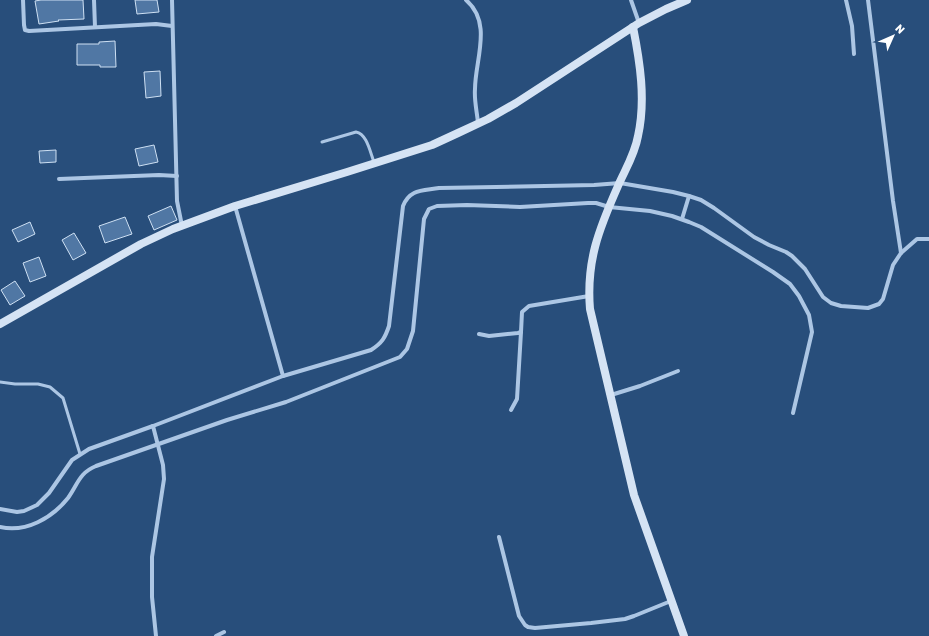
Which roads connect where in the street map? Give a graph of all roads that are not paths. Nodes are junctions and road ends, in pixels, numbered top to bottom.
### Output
1 (23, 0) edge
2 (94, 0) edge
3 (172, 0) edge
4 (466, 0) edge
5 (631, 0) edge
6 (687, 0) edge
7 (846, 0) edge
8 (868, 0) edge
9 (636, 25) junction
10 (172, 26) junction
11 (95, 27) junction
12 (854, 54) dead end
13 (478, 124) junction
14 (322, 142) dead end
15 (374, 163) junction
16 (177, 176) junction
17 (59, 179) dead end
18 (619, 184) junction
19 (689, 196) junction
20 (610, 205) junction
21 (235, 206) junction
22 (682, 217) junction
23 (182, 226) junction
24 (929, 239) edge
25 (901, 253) junction
26 (588, 296) junction
27 (0, 324) edge
28 (521, 332) junction
29 (479, 334) dead end
30 (678, 371) dead end
31 (283, 376) junction
32 (0, 382) edge
33 (610, 395) junction
34 (510, 410) dead end
35 (793, 413) dead end
36 (154, 428) junction
37 (157, 443) junction
38 (80, 454) junction
39 (0, 509) edge
40 (0, 527) edge
41 (499, 537) dead end
42 (671, 601) junction
43 (224, 632) dead end
44 (156, 636) edge
45 (216, 636) edge
46 (684, 636) edge

1 - 11 street
2 - 11 street
3 - 10 street
4 - 13 street
5 - 9 street
6 - 9 main road
7 - 12 street
8 - 25 street
9 - 13 main road
9 - 18 main road
10 - 11 street
10 - 16 street
13 - 15 main road
14 - 15 lane
15 - 21 main road
16 - 17 street
16 - 23 street
18 - 19 street
18 - 20 main road
18 - 31 street
19 - 22 street
19 - 25 street
20 - 22 street
20 - 26 main road
20 - 37 street
21 - 23 main road
21 - 31 street
22 - 35 street
23 - 27 main road
24 - 25 street
26 - 28 street
26 - 33 main road
28 - 29 street
28 - 34 street
30 - 33 street
31 - 36 street
32 - 38 lane
33 - 42 main road
36 - 37 street
36 - 38 street
37 - 40 street
37 - 44 street
38 - 39 street
41 - 42 street
42 - 46 main road
43 - 45 street

